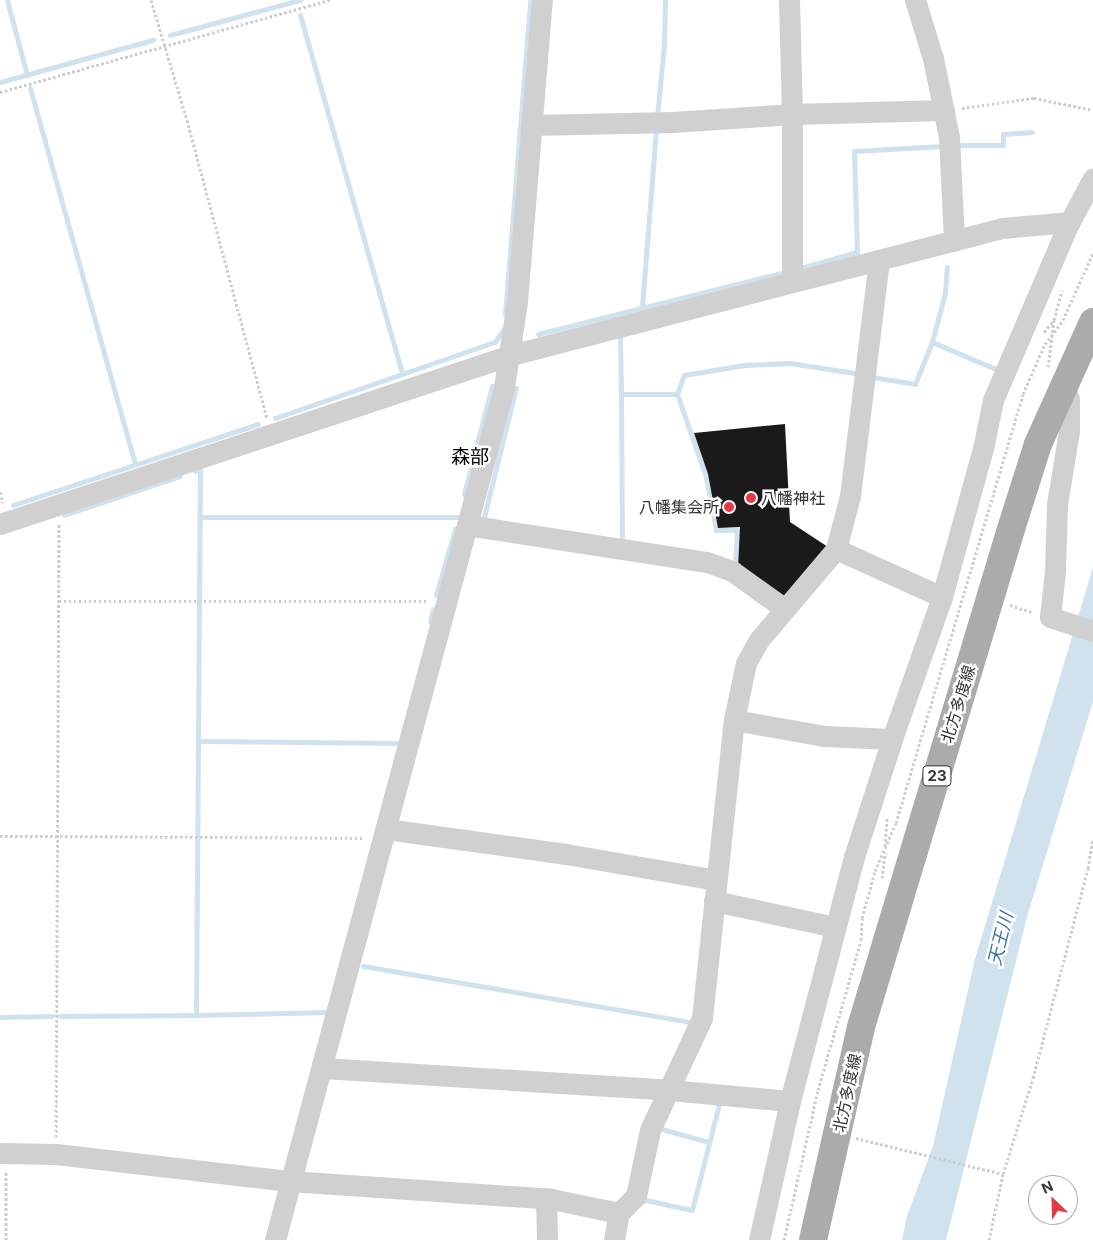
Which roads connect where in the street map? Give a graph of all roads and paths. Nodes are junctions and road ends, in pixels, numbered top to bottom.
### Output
1 (151, 0) edge
2 (330, 0) edge
3 (542, 0) edge
4 (789, 0) edge
5 (915, 0) edge
6 (164, 46) junction
7 (0, 92) edge
8 (944, 110) junction
9 (1093, 110) edge
10 (792, 114) junction
11 (531, 125) junction
12 (1093, 178) edge
13 (1070, 222) junction
14 (954, 241) junction
15 (1093, 253) edge
16 (879, 260) junction
17 (792, 281) junction
18 (1064, 282) dead end
19 (1093, 322) edge
20 (1054, 333) junction
21 (511, 355) junction
22 (1056, 381) junction
23 (271, 433) junction
24 (59, 505) junction
25 (0, 524) edge
26 (467, 525) junction
27 (836, 549) junction
28 (942, 597) junction
29 (989, 600) junction
30 (59, 601) junction
31 (447, 601) junction
32 (786, 609) junction
33 (1059, 620) junction
34 (1093, 630) edge
35 (734, 720) junction
36 (892, 739) junction
37 (888, 813) dead end
38 (385, 834) junction
39 (0, 836) edge
40 (56, 837) junction
41 (1093, 838) edge
42 (885, 849) junction
43 (716, 880) junction
44 (881, 887) dead end
45 (714, 901) junction
46 (835, 927) junction
47 (323, 1068) junction
48 (669, 1090) junction
49 (790, 1101) junction
50 (838, 1134) junction
51 (3, 1153) edge
52 (56, 1154) junction
53 (1003, 1174) junction
54 (290, 1181) junction
55 (546, 1198) junction
56 (619, 1213) junction
57 (6, 1240) edge
58 (275, 1240) edge
59 (547, 1240) edge
60 (614, 1240) edge
61 (759, 1240) edge
62 (784, 1240) edge
63 (813, 1240) edge
64 (989, 1240) edge

1 - 6 path
2 - 6 path
3 - 11 street
4 - 10 street
5 - 8 street
6 - 7 path
6 - 23 path
8 - 9 path
8 - 10 street
8 - 14 street
10 - 11 street
10 - 17 street
11 - 21 street
12 - 13 street
13 - 14 street
13 - 28 street
14 - 16 street
15 - 20 path
16 - 17 street
16 - 27 street
17 - 21 street
18 - 20 path
19 - 22 main road, 北方多度線 / 23
20 - 22 path
20 - 42 path
21 - 23 street
21 - 26 street
22 - 29 main road, 北方多度線 / 23
22 - 33 street
23 - 24 street
24 - 25 street
24 - 30 path
26 - 31 street
26 - 32 street
27 - 28 street
27 - 32 street
28 - 36 street
29 - 33 path
29 - 50 main road, 北方多度線 / 23
30 - 31 path
30 - 40 path
31 - 38 street
32 - 35 street
33 - 34 street
35 - 36 street
35 - 43 street
36 - 46 street
37 - 42 path
38 - 40 path
38 - 43 street
38 - 47 street
39 - 40 path
40 - 52 path
41 - 53 path
42 - 44 path
42 - 62 path
43 - 45 street
45 - 46 street
45 - 48 street
46 - 49 street
47 - 48 street
47 - 54 street
48 - 49 street
48 - 56 street
49 - 61 street
50 - 53 path
50 - 63 main road, 北方多度線 / 23
51 - 52 street
51 - 57 path
52 - 54 street
53 - 64 path
54 - 55 street
54 - 58 street
55 - 56 street
55 - 59 street
56 - 60 street

